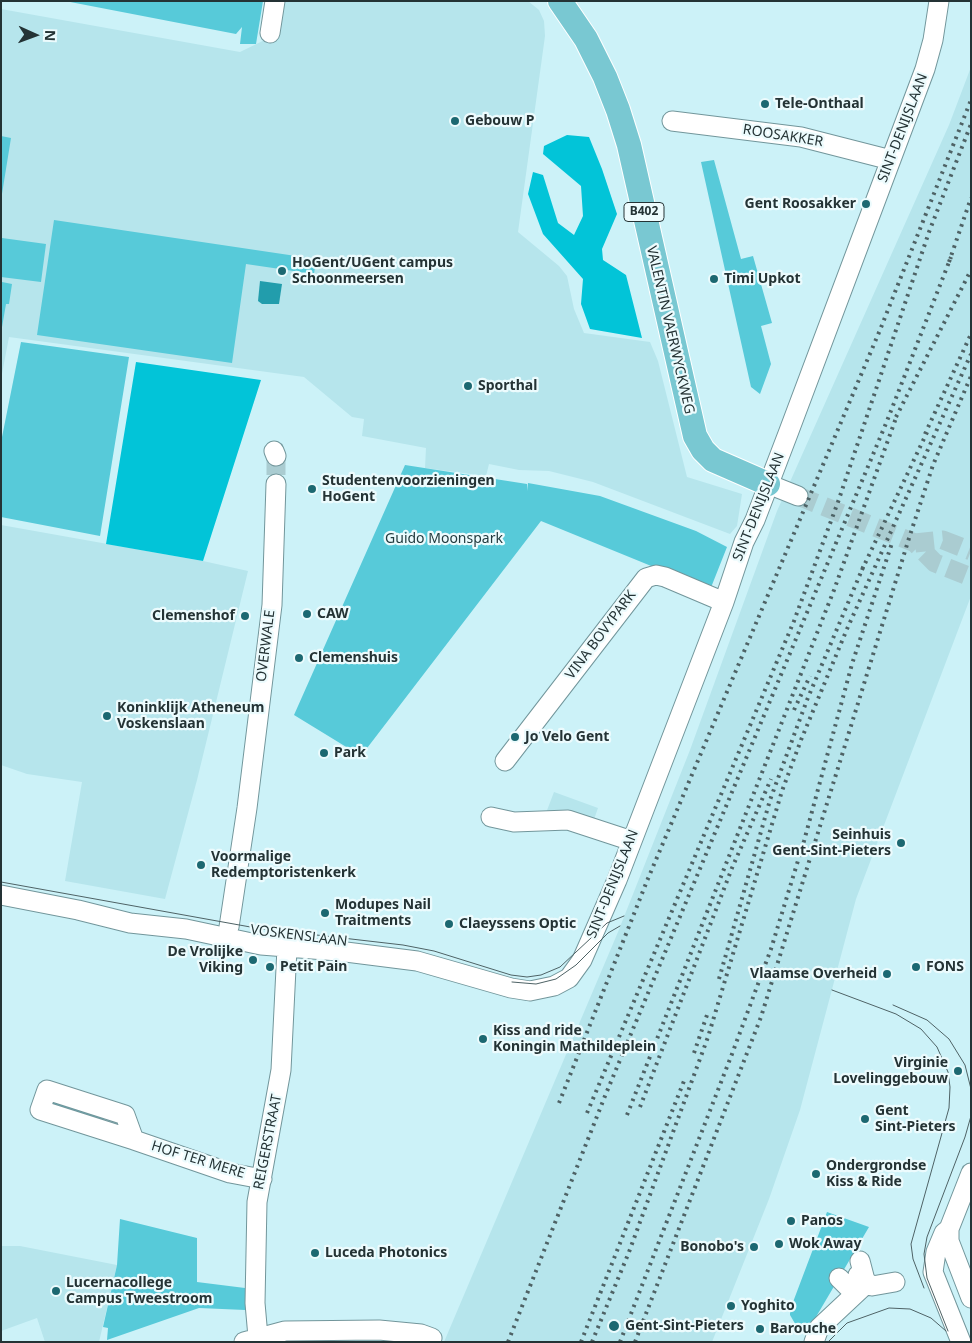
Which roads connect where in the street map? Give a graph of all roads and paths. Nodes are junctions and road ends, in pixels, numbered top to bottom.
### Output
1 (275, 1) edge
2 (560, 1) edge
3 (939, 1) edge
4 (270, 33) dead end
5 (672, 121) dead end
6 (891, 160) junction
7 (276, 484) tunnel mouth
8 (768, 484) junction
9 (798, 496) tunnel mouth
10 (724, 602) junction
11 (505, 761) dead end
12 (491, 817) dead end
13 (632, 842) junction
14 (1, 886) edge
15 (1, 895) edge
16 (229, 927) junction
17 (287, 948) junction
18 (587, 949) junction
19 (543, 990) joint
20 (134, 1140) dead end
21 (971, 1173) edge
22 (262, 1179) junction
23 (971, 1217) edge
24 (950, 1226) junction
25 (849, 1268) dead end
26 (895, 1282) dead end
27 (861, 1289) junction
28 (971, 1298) edge
29 (251, 1339) edge
30 (431, 1340) edge
31 (814, 1342) edge
32 (961, 1342) edge

1 - 4 street
2 - 8 main road, VALENTIN VAERWYCKWEG / B402
3 - 6 street, SINT-DENIJSLAAN
5 - 6 street, ROOSAKKER
6 - 8 street, SINT-DENIJSLAAN
7 - 16 street, OVERWALE
8 - 9 street
8 - 10 street, SINT-DENIJSLAAN
10 - 11 street, VINA BOVYPARK
10 - 13 street, SINT-DENIJSLAAN
12 - 13 street
13 - 18 street, SINT-DENIJSLAAN
14 - 16 street, VOSKENSLAAN
15 - 17 street, VOSKENSLAAN
16 - 18 street, VOSKENSLAAN
17 - 19 street, VOSKENSLAAN
17 - 22 street, REIGERSTRAAT
18 - 19 street, SINT-DENIJSLAAN
20 - 22 street, HOF TER MERE
21 - 24 street
22 - 29 street, REIGERSTRAAT
23 - 24 street
24 - 28 street
24 - 32 street
25 - 27 street
26 - 27 street
27 - 31 street
29 - 30 street

